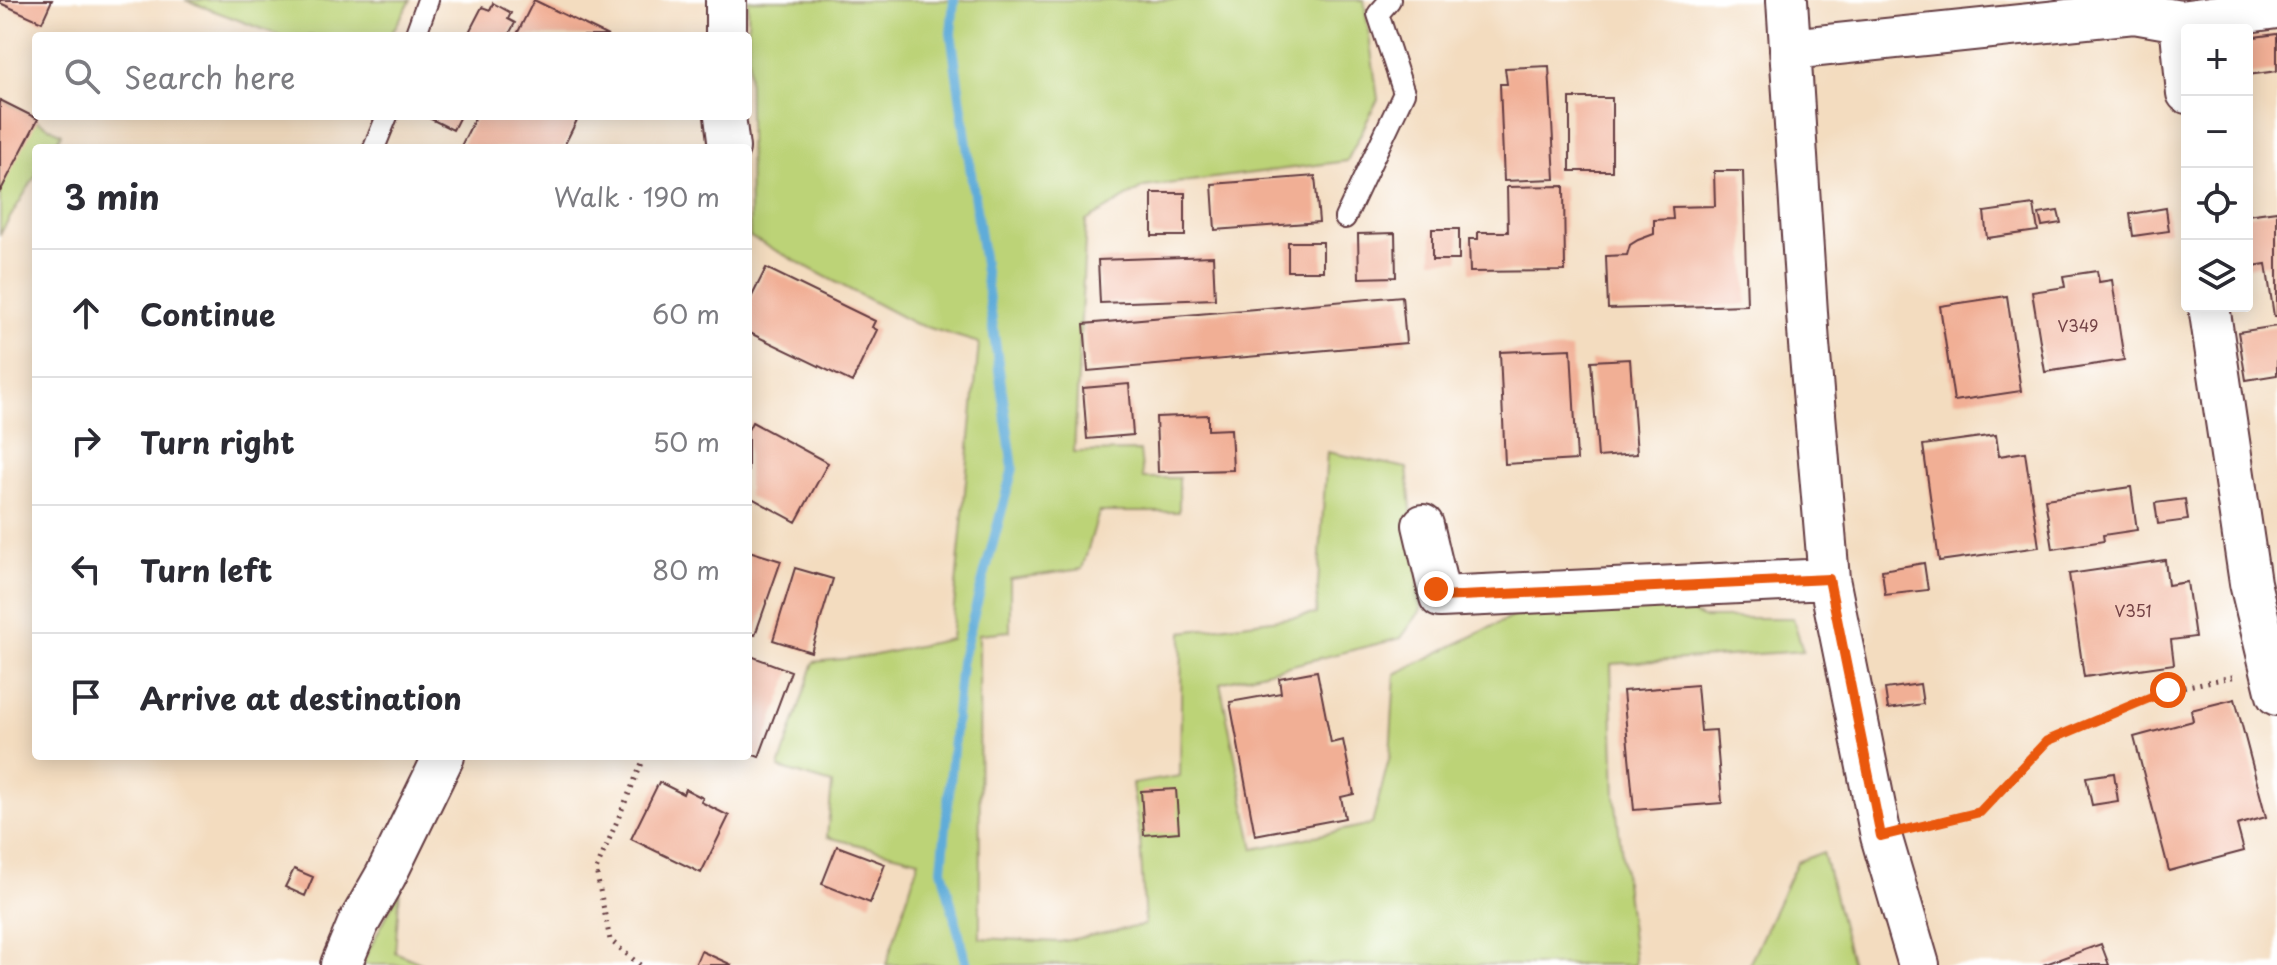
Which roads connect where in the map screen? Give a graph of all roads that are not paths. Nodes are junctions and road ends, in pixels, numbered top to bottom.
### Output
1 (428, 0) edge
2 (726, 0) edge
3 (1390, 0) edge
4 (1787, 0) edge
5 (2277, 8) edge
6 (2180, 21) junction
7 (2181, 31) edge
8 (416, 32) edge
9 (726, 32) edge
10 (1790, 49) junction
11 (385, 120) edge
12 (726, 120) edge
13 (376, 144) edge
14 (728, 144) edge
15 (1345, 218) dead end
16 (2210, 312) edge
17 (1423, 525) dead end
18 (1829, 579) junction
19 (2264, 581) edge
20 (2273, 682) edge
21 (442, 760) edge
22 (341, 965) edge
23 (1919, 965) edge

1 - 8 lane
2 - 9 street
3 - 15 lane
4 - 10 street
5 - 6 street
6 - 7 street
6 - 10 street
10 - 18 street
11 - 13 lane
12 - 14 street
16 - 19 street
17 - 18 street
18 - 23 street
19 - 20 street
21 - 22 street

